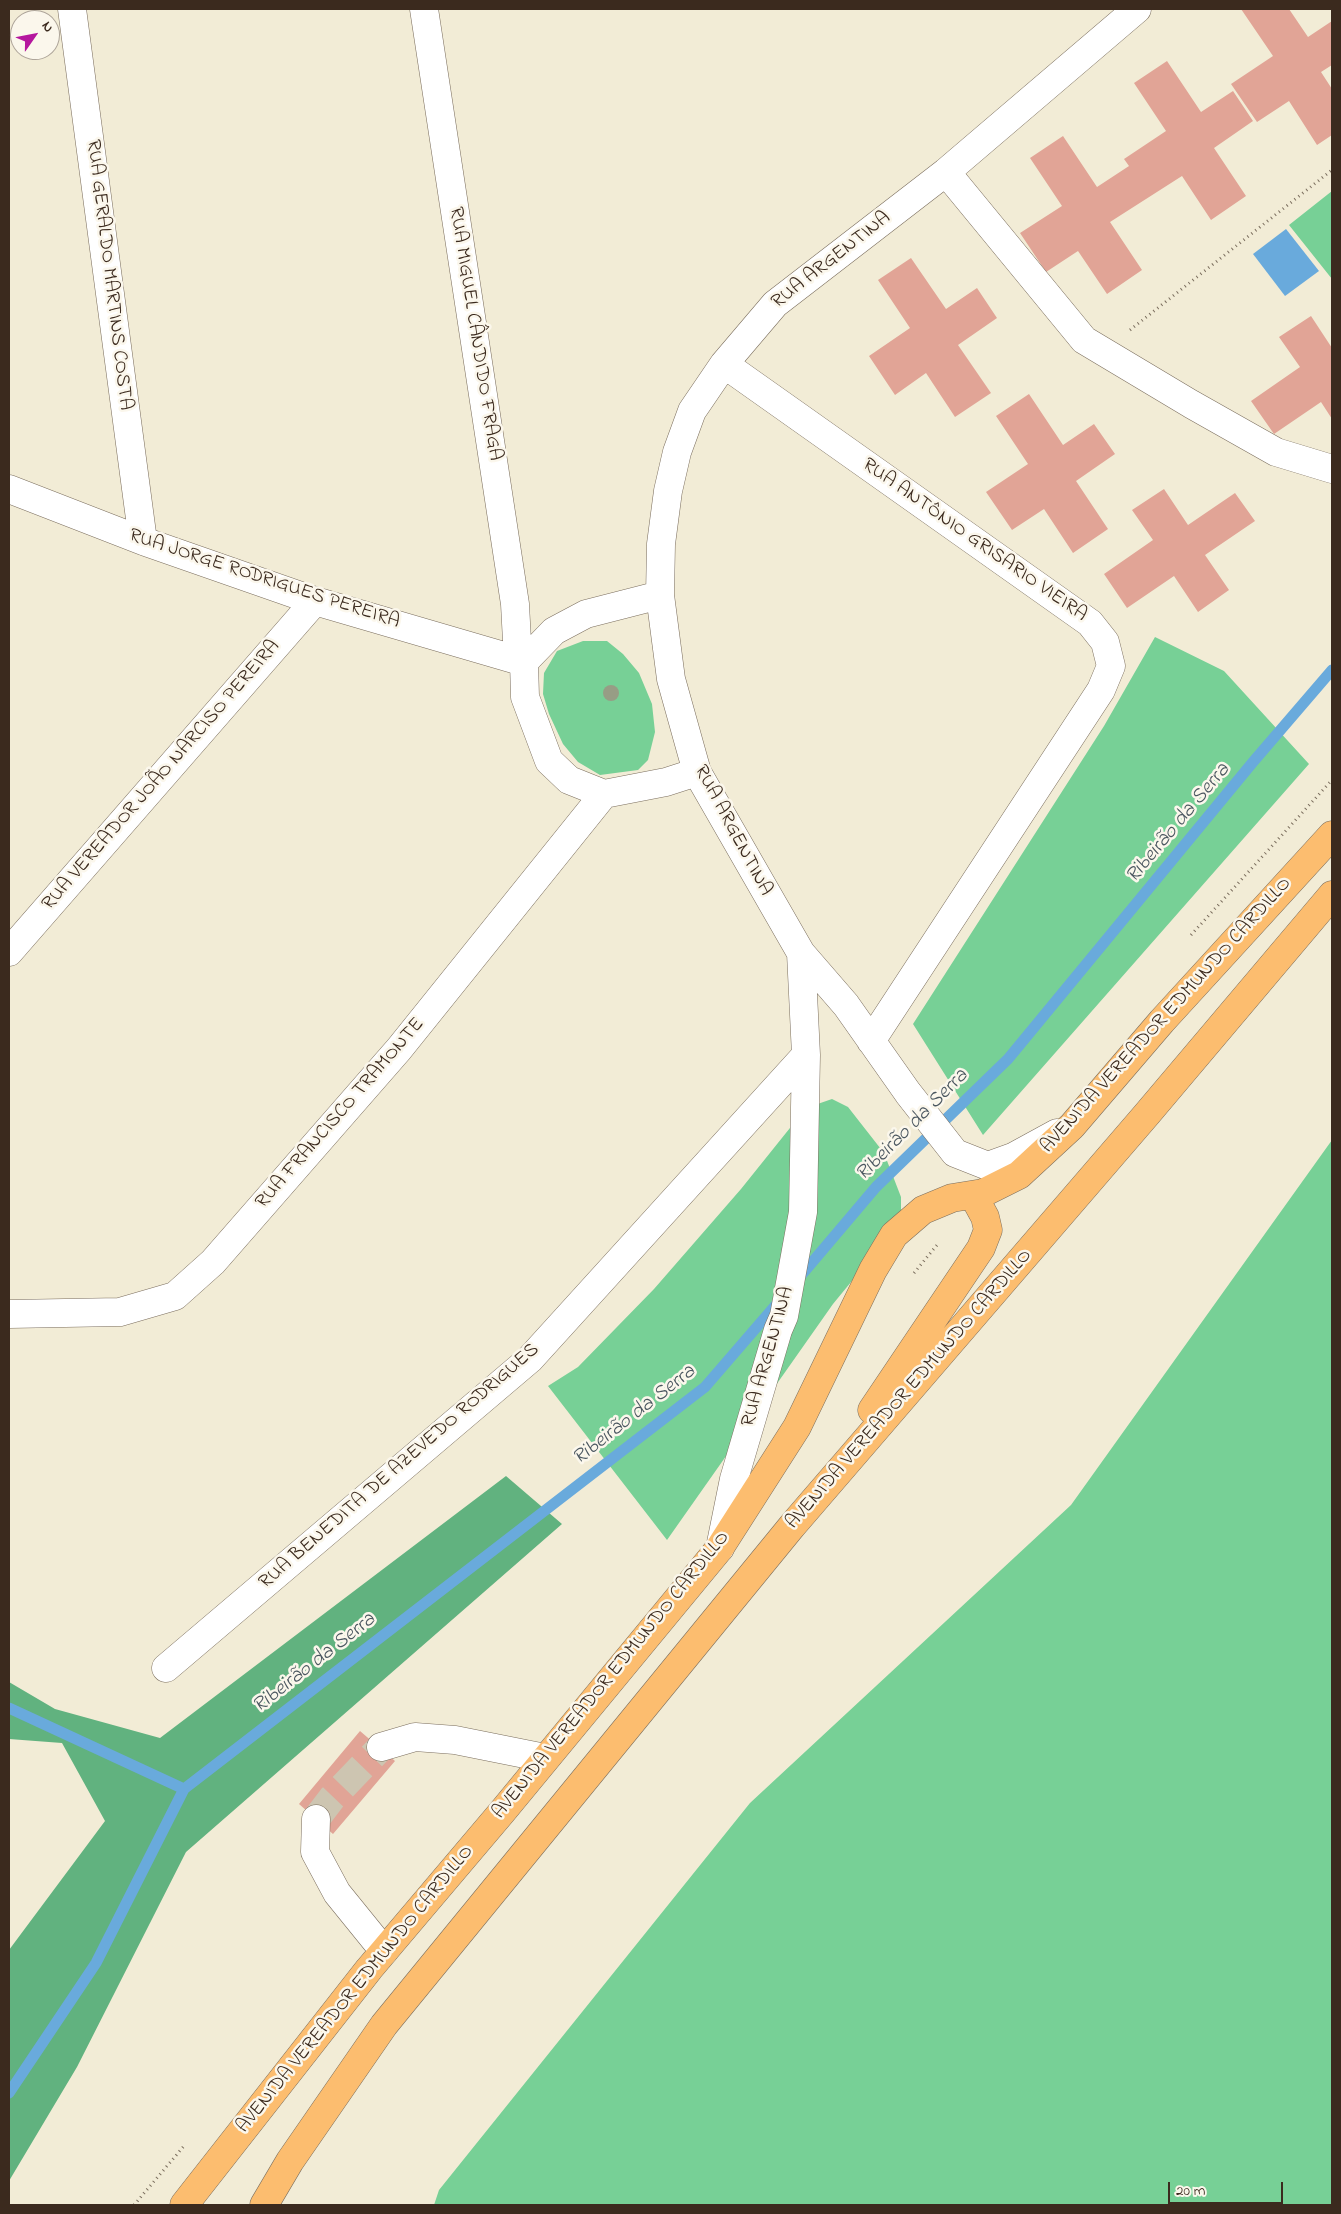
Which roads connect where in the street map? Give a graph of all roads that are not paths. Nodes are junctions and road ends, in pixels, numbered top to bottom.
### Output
1 (72, 9) edge
2 (424, 9) edge
3 (1131, 12) edge
4 (946, 172) junction
5 (724, 364) junction
6 (1332, 469) edge
7 (9, 489) edge
8 (143, 542) junction
9 (660, 595) junction
10 (315, 601) junction
11 (521, 661) junction
12 (697, 772) junction
13 (604, 794) junction
14 (1332, 835) edge
15 (1332, 895) edge
16 (9, 952) edge
17 (801, 953) junction
18 (871, 1041) junction
19 (806, 1055) junction
20 (1072, 1126) junction
21 (974, 1195) junction
22 (9, 1314) edge
23 (792, 1526) junction
24 (719, 1549) junction
25 (166, 1668) dead end
26 (381, 1747) tunnel mouth
27 (545, 1758) junction
28 (316, 1819) tunnel mouth
29 (384, 1951) junction
30 (184, 2205) edge
31 (264, 2205) edge

1 - 8 street, RUA GERALDO MARTINS COSTA
2 - 11 street, RUA MIGUEL CÂNDIDO FRAGA
3 - 4 street, RUA ARGENTINA
4 - 5 street, RUA ARGENTINA
4 - 6 street
5 - 9 street, RUA ARGENTINA
5 - 18 street, RUA ANTÔNIO GRISARIO VIEIRA
7 - 8 street, RUA JORGE RODRIGUES PEREIRA
8 - 10 street, RUA JORGE RODRIGUES PEREIRA
9 - 11 street
9 - 12 street, RUA ARGENTINA
10 - 11 street, RUA JORGE RODRIGUES PEREIRA
10 - 16 street, RUA VEREADOR JOÃO NARCISO PEREIRA
11 - 13 street
12 - 13 street
12 - 17 street, RUA ARGENTINA
13 - 22 street, RUA FRANCISCO TRAMONTE
14 - 20 main road, AVENIDA VEREADOR EDMUNDO CARDILLO
15 - 23 main road, AVENIDA VEREADOR EDMUNDO CARDILLO
17 - 18 street, RUA ARGENTINA
17 - 19 street, RUA ARGENTINA
18 - 20 street, RUA ARGENTINA
19 - 24 street, RUA ARGENTINA
19 - 25 street, RUA BENEDITA DE AZEVEDO RODRIGUES
20 - 21 main road, AVENIDA VEREADOR EDMUNDO CARDILLO
21 - 23 main road
21 - 24 main road, AVENIDA VEREADOR EDMUNDO CARDILLO
23 - 31 main road, AVENIDA VEREADOR EDMUNDO CARDILLO
24 - 27 main road, AVENIDA VEREADOR EDMUNDO CARDILLO
26 - 27 street
27 - 29 main road, AVENIDA VEREADOR EDMUNDO CARDILLO
28 - 29 street
29 - 30 main road, AVENIDA VEREADOR EDMUNDO CARDILLO

